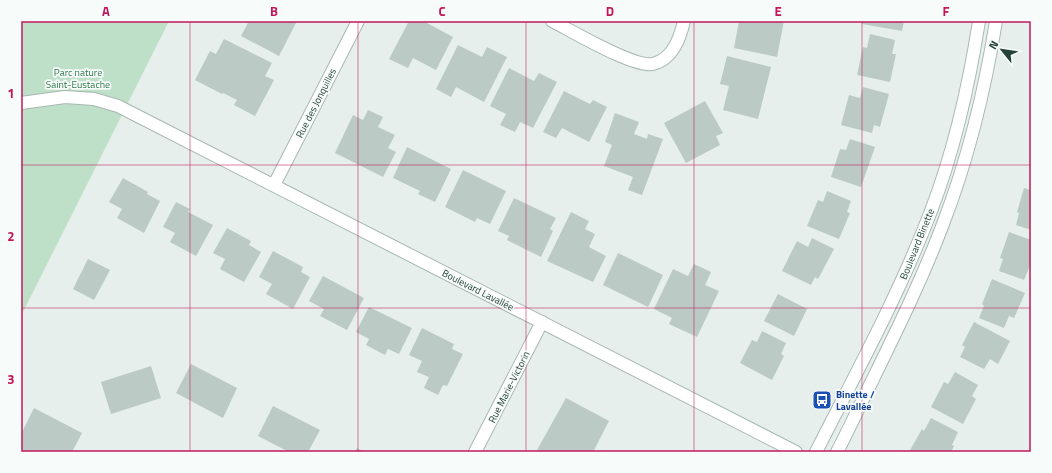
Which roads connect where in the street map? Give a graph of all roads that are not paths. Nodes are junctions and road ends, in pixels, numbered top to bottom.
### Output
1 (358, 21) edge
2 (552, 21) edge
3 (684, 21) edge
4 (979, 21) edge
5 (996, 21) edge
6 (21, 103) edge
7 (274, 185) junction
8 (542, 322) junction
9 (475, 452) edge
10 (796, 452) edge
11 (816, 452) edge
12 (837, 452) edge

1 - 7 street, Rue des Jonquilles
2 - 3 street
4 - 11 street, Boulevard Binette
5 - 12 street, Boulevard Binette
6 - 7 street, Boulevard Lavallée
7 - 8 street, Boulevard Lavallée
8 - 9 street, Rue Marie-Victorin
8 - 10 street, Boulevard Lavallée

